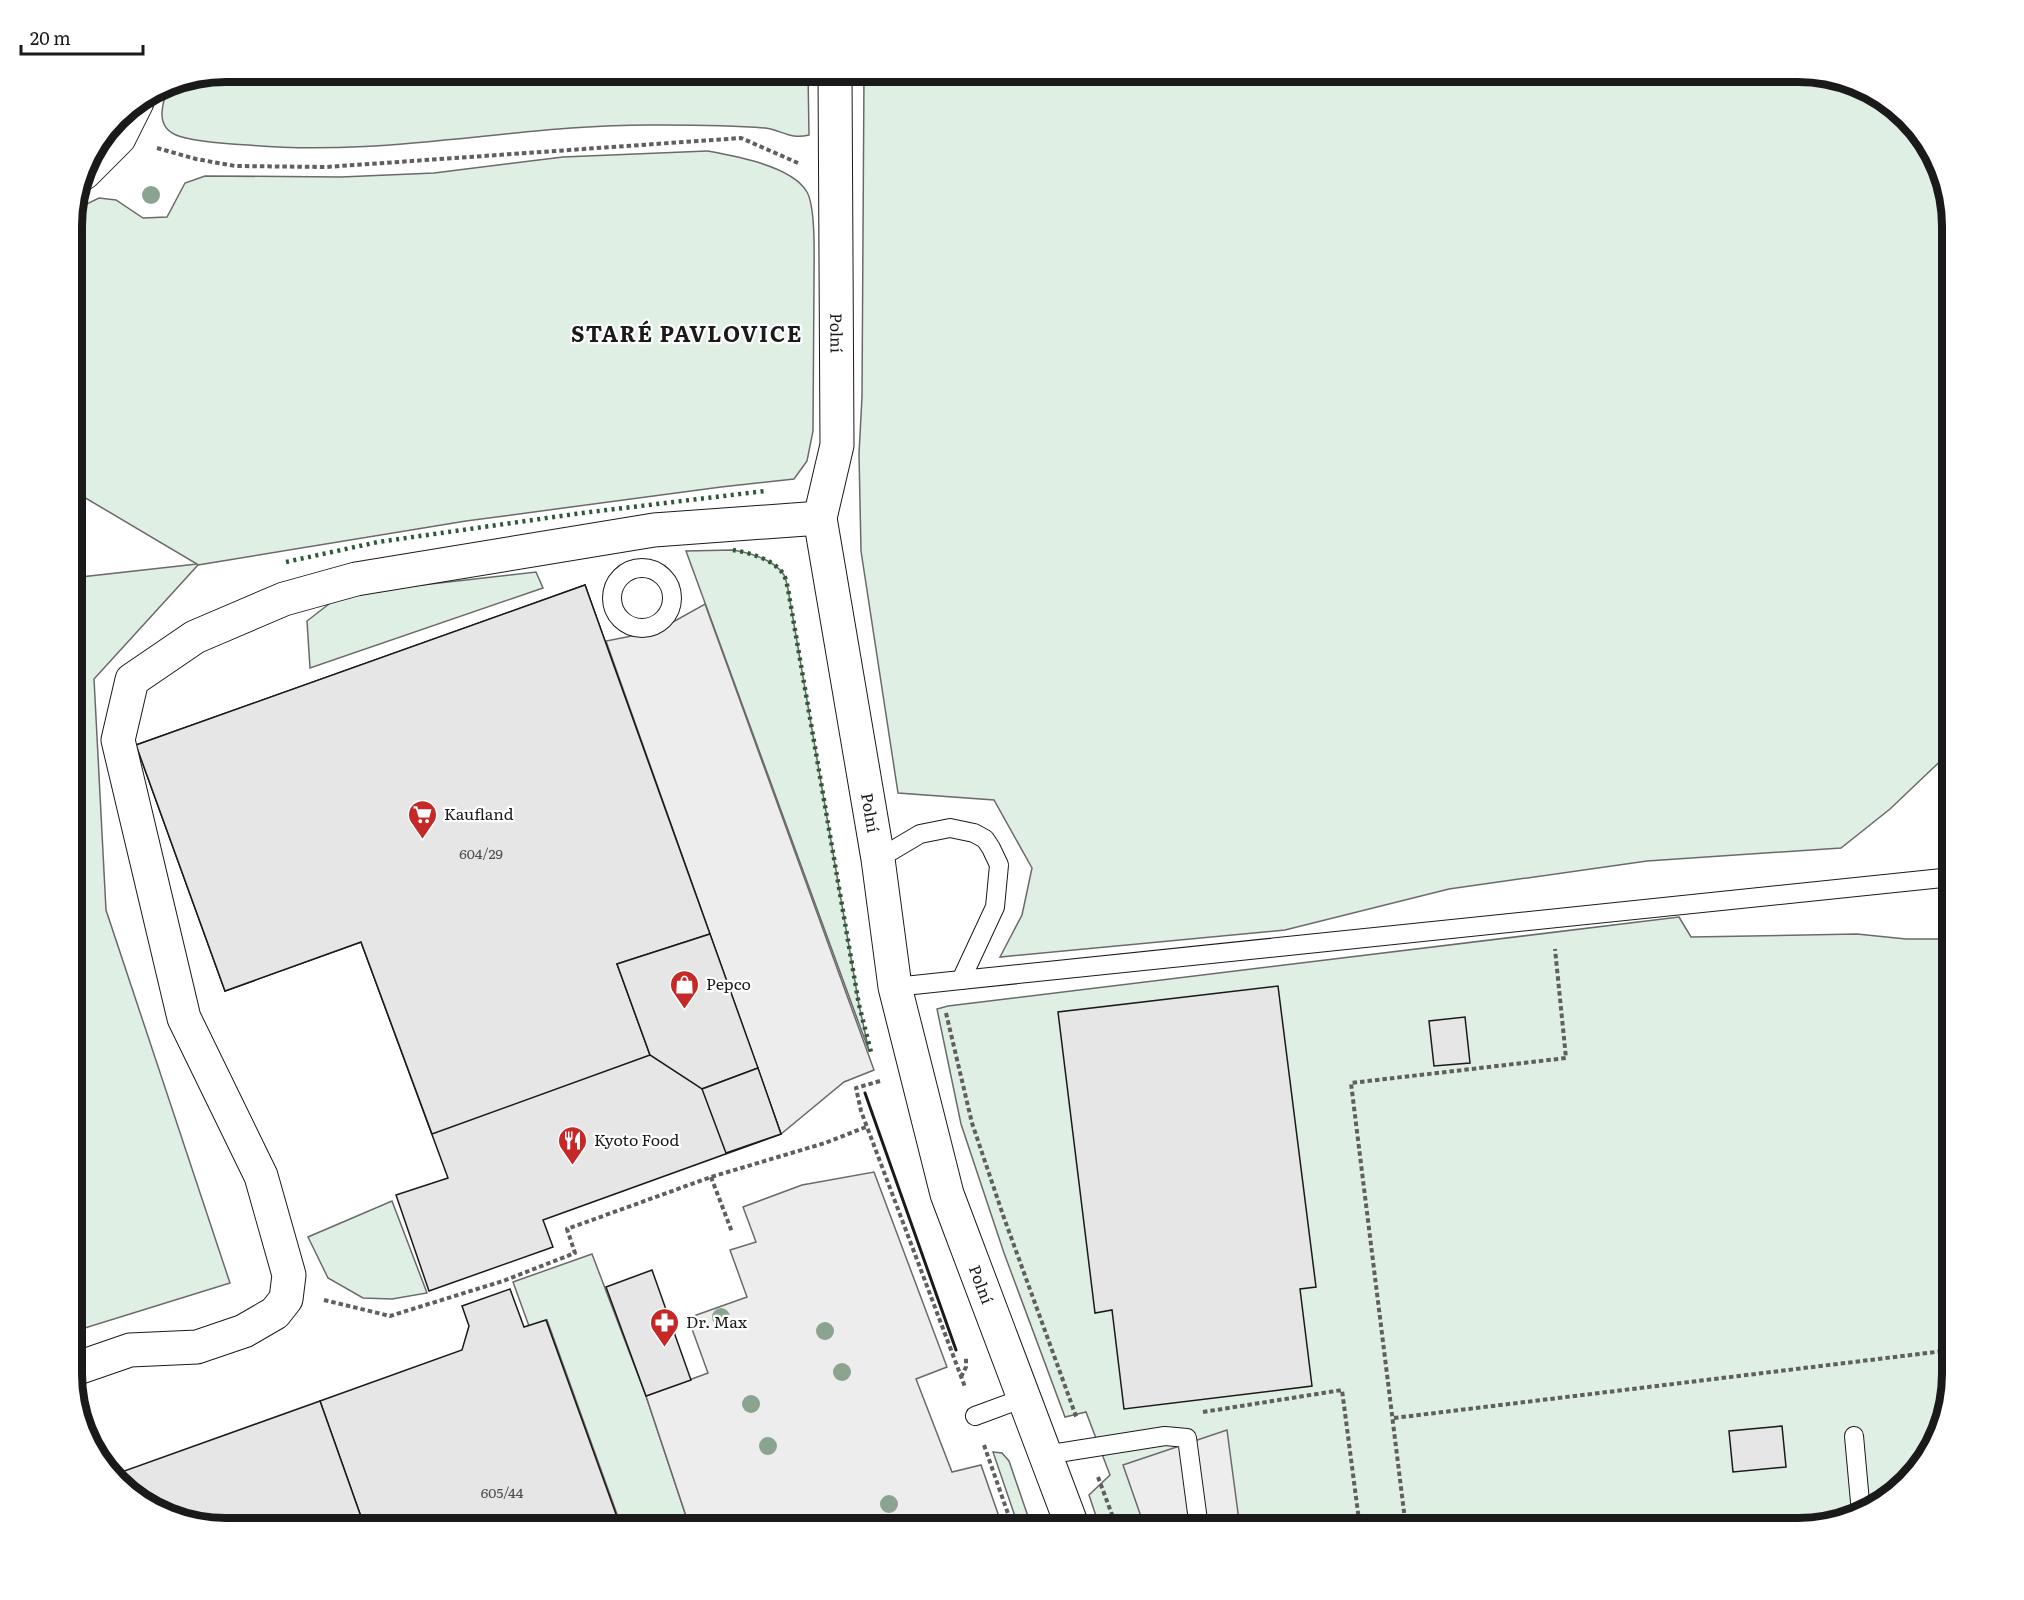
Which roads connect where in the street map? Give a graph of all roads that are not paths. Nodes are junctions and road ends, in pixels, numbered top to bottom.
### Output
1 (835, 83) edge
2 (126, 124) edge
3 (101, 156) edge
4 (820, 518) junction
5 (878, 859) junction
6 (1942, 878) edge
7 (961, 980) junction
8 (894, 987) junction
9 (83, 1366) edge
10 (1024, 1398) junction
11 (975, 1416) road end
12 (1854, 1436) dead end
13 (1045, 1455) junction
14 (1860, 1503) edge
15 (1069, 1518) edge
16 (1198, 1518) edge

1 - 4 street, Polní
2 - 3 street
4 - 5 street, Polní
4 - 9 street
5 - 7 lane
5 - 8 street, Polní
6 - 7 lane
7 - 8 lane
8 - 10 street, Polní
10 - 11 lane
10 - 13 street, Polní
12 - 14 lane
13 - 15 street, Polní
13 - 16 lane

